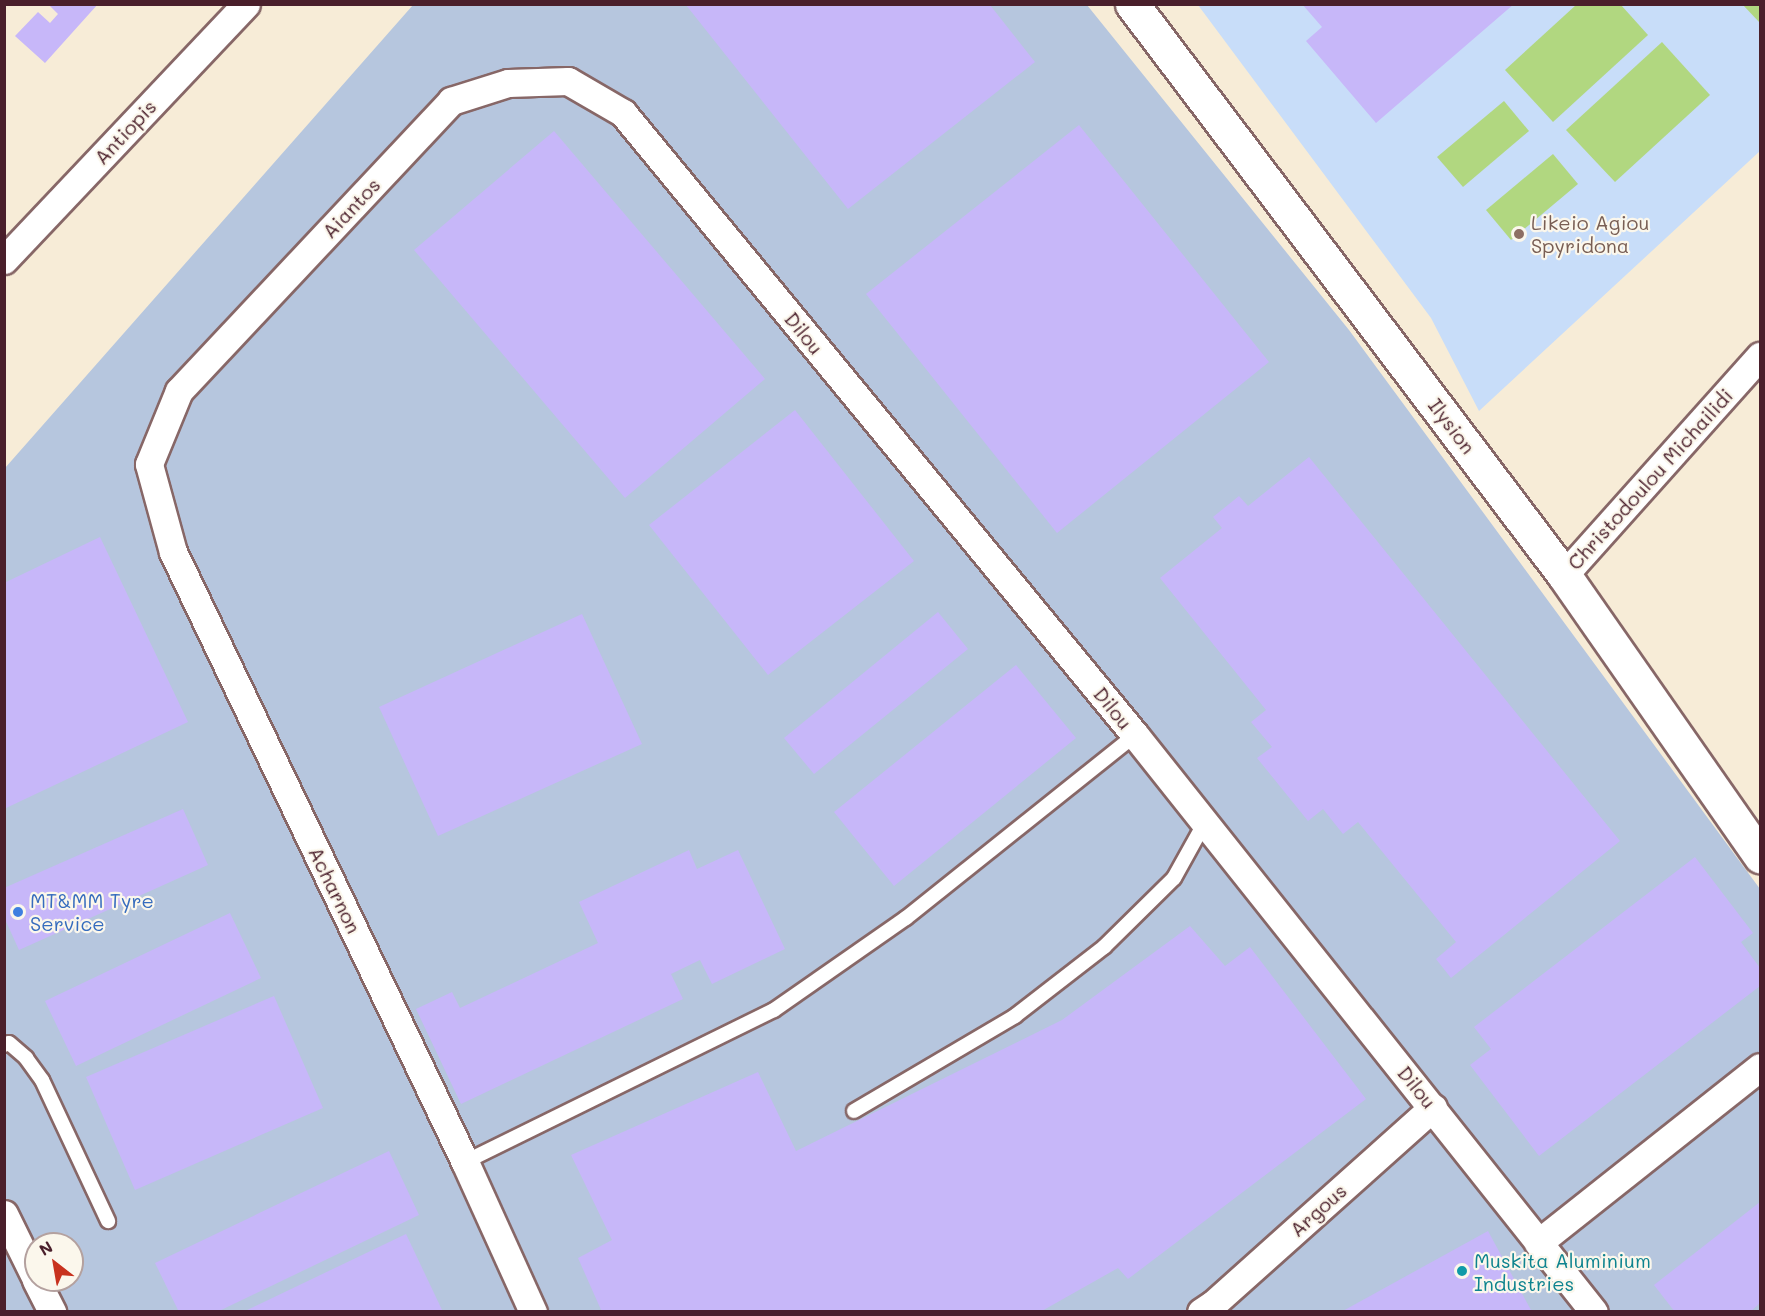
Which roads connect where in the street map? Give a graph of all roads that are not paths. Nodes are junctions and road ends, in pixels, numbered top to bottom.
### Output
1 (246, 4) edge
2 (1132, 4) edge
3 (623, 113) joint
4 (4, 260) edge
5 (1761, 356) edge
6 (149, 464) joint
7 (1564, 575) junction
8 (1135, 735) junction
9 (1205, 822) junction
10 (1761, 856) edge
11 (4, 1045) edge
12 (1761, 1067) edge
13 (1433, 1107) junction
14 (854, 1111) dead end
15 (465, 1162) junction
16 (4, 1214) edge
17 (108, 1221) dead end
18 (1539, 1243) junction
19 (24, 1255) edge
20 (42, 1292) edge
21 (52, 1311) edge
22 (533, 1311) edge
23 (1201, 1311) edge
24 (1594, 1311) edge

1 - 4 street, Antiopis
2 - 7 street, Ilysion
3 - 6 street, Aiantos
3 - 8 street, Dilou
5 - 7 street, Christodoulou Michailidi
6 - 15 street, Acharnon
7 - 10 street, Ilysion
8 - 9 street, Dilou
8 - 15 lane
9 - 13 street, Dilou
9 - 14 lane
11 - 17 lane
12 - 18 street
13 - 18 street, Dilou
13 - 23 street, Argous
15 - 22 street, Acharnon
16 - 19 street
18 - 24 street, Dilou
20 - 21 street

